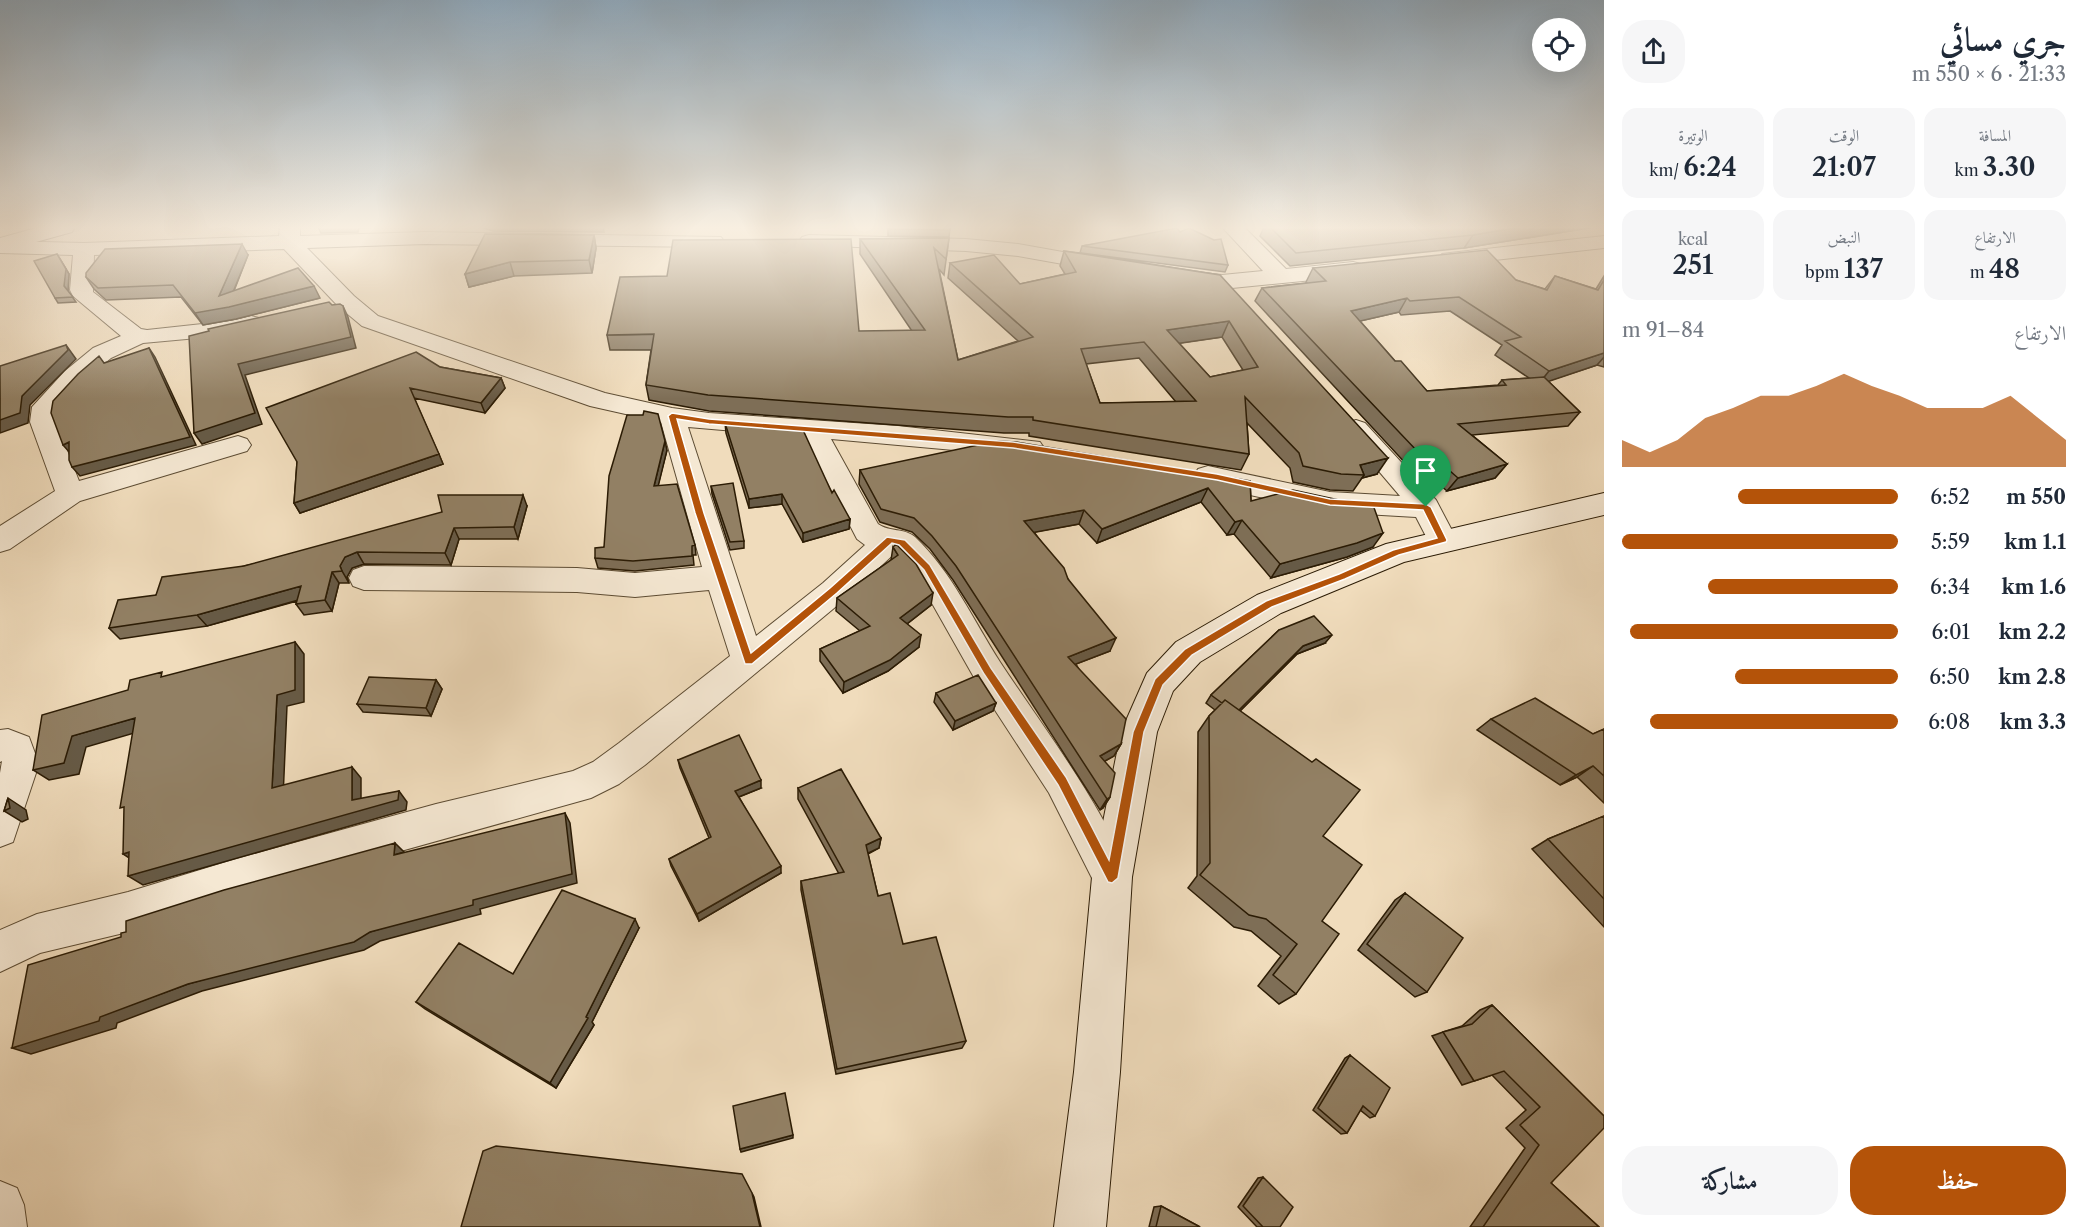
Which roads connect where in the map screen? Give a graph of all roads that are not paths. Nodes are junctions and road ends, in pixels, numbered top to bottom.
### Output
1 (81, 284) edge
2 (322, 284) edge
3 (1224, 284) edge
4 (1245, 307) edge
5 (277, 317) edge
6 (140, 336) junction
7 (1343, 415) edge
8 (672, 416) junction
9 (812, 428) junction
10 (238, 445) dead end
11 (1060, 453) edge
12 (1184, 472) edge
13 (70, 494) junction
14 (1604, 504) edge
15 (1426, 507) junction
16 (890, 540) junction
17 (1442, 540) junction
18 (0, 541) edge
19 (720, 577) junction
20 (364, 578) dead end
21 (748, 661) junction
22 (0, 746) edge
23 (1, 822) edge
24 (1112, 878) junction
25 (0, 951) edge
26 (0, 1205) edge
27 (3, 1227) edge
28 (1080, 1227) edge

1 - 6 street
2 - 8 street
3 - 4 street
5 - 6 street
6 - 13 street
7 - 15 street
8 - 9 street
8 - 19 street
9 - 11 street
9 - 16 street
10 - 13 street
12 - 15 street
13 - 18 street
14 - 17 main road
15 - 17 street
16 - 21 street
16 - 24 street
17 - 24 main road
19 - 20 street
19 - 21 street
21 - 25 street
22 - 23 street
24 - 28 main road
26 - 27 street

